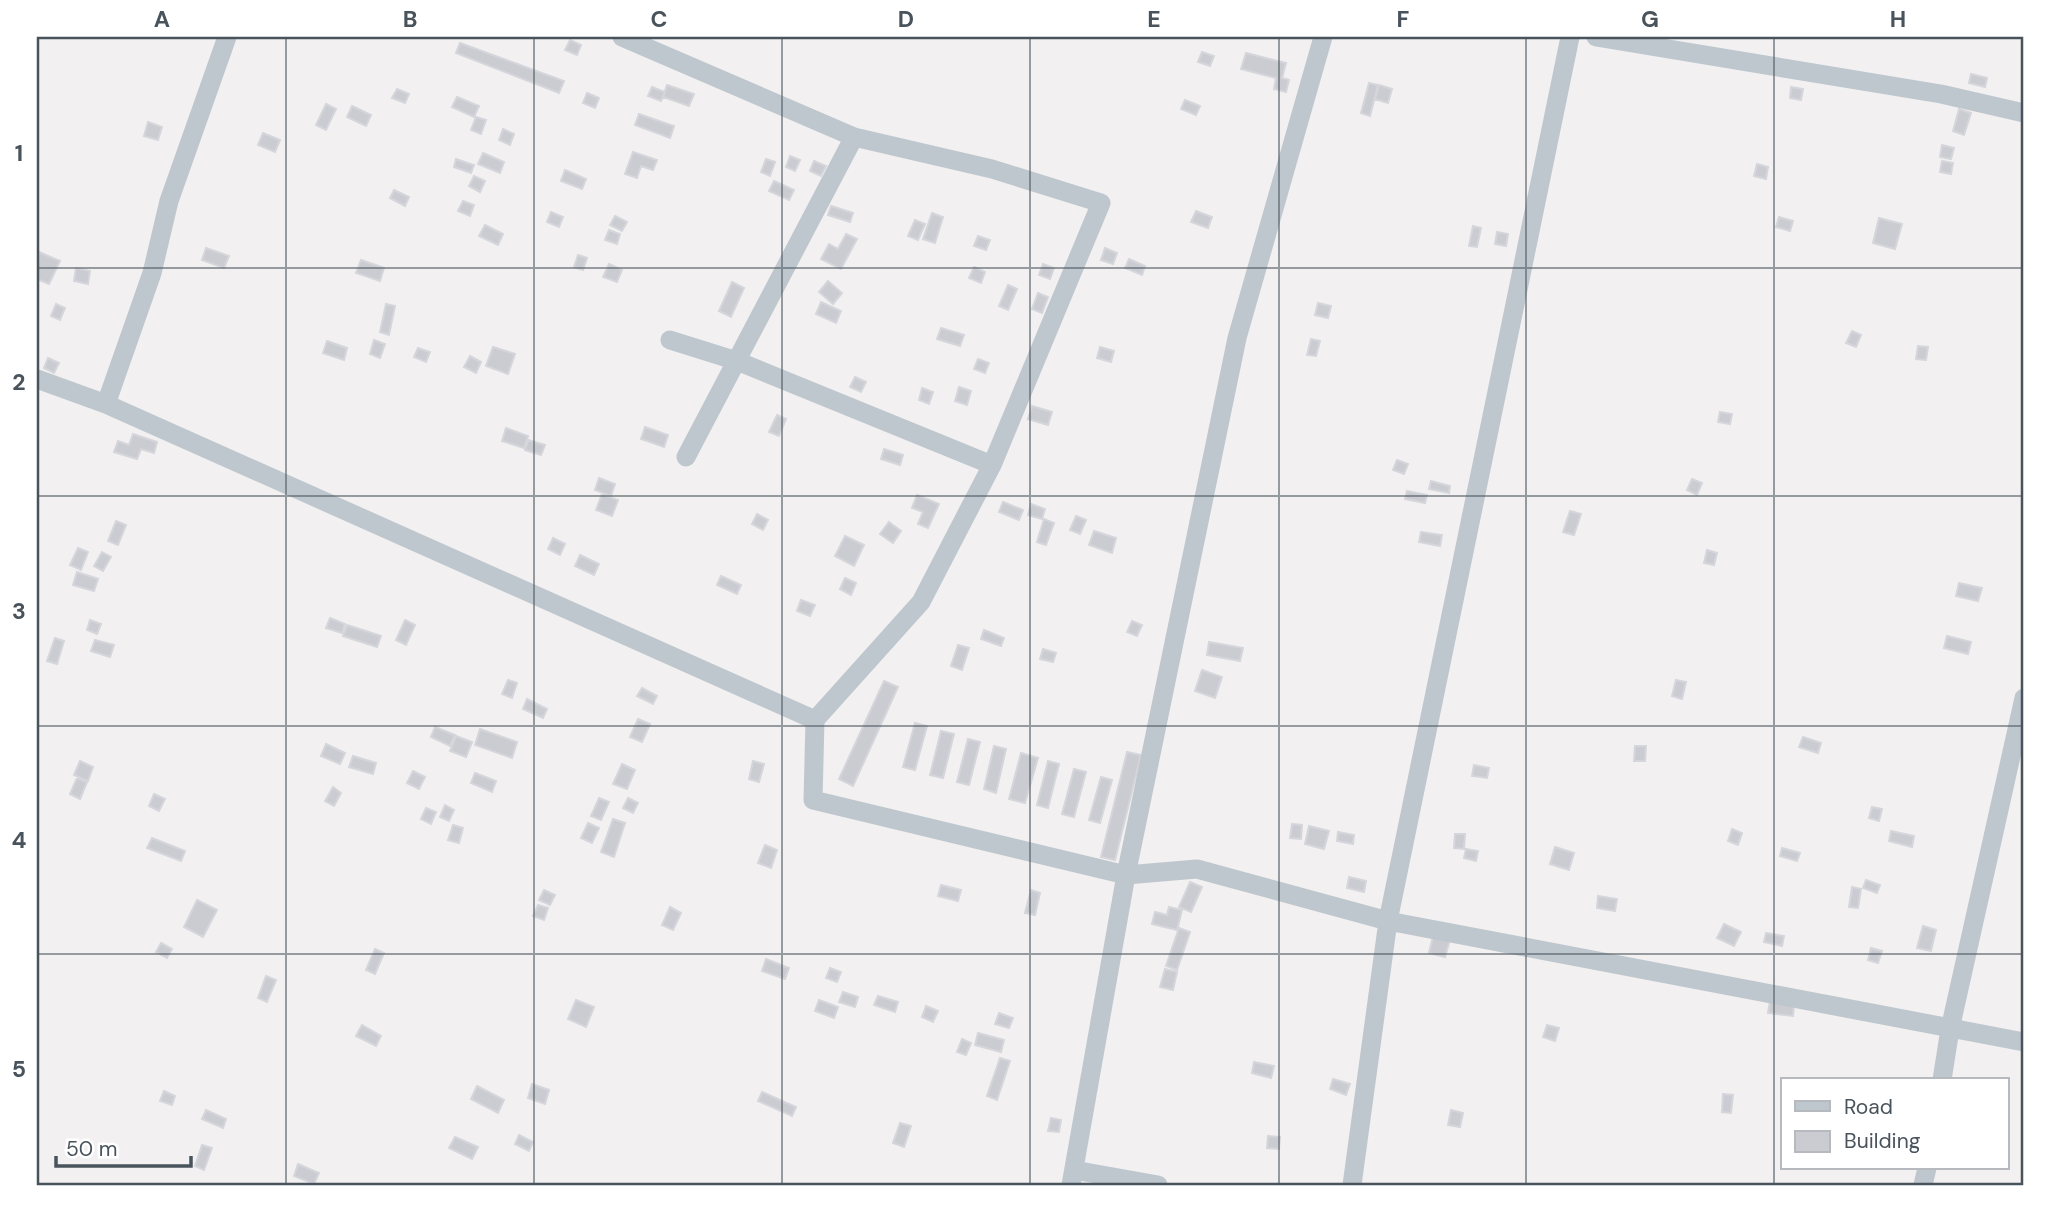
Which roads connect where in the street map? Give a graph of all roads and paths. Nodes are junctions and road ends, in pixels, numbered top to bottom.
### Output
1 (227, 37) edge
2 (622, 37) edge
3 (1323, 37) edge
4 (1570, 37) edge
5 (1596, 37) edge
6 (2024, 113) edge
7 (854, 137) junction
8 (670, 340) dead end
9 (737, 361) junction
10 (37, 379) edge
11 (106, 404) junction
12 (686, 457) dead end
13 (992, 465) junction
14 (2024, 698) edge
15 (814, 720) junction
16 (2019, 741) edge
17 (1126, 875) junction
18 (1388, 921) junction
19 (1950, 1029) junction
20 (2024, 1042) edge
21 (1942, 1078) edge
22 (1073, 1178) edge
23 (1158, 1185) edge
24 (1352, 1185) edge

1 - 11 street
2 - 7 street
3 - 17 street
4 - 18 street
5 - 6 street
7 - 9 street
7 - 13 street
8 - 9 street
9 - 12 street
9 - 13 street
10 - 11 street
11 - 15 street
13 - 15 street
14 - 16 street
15 - 17 street
16 - 19 street
17 - 18 street
17 - 22 street
18 - 19 street
18 - 24 street
19 - 20 street
19 - 21 street
22 - 23 street

